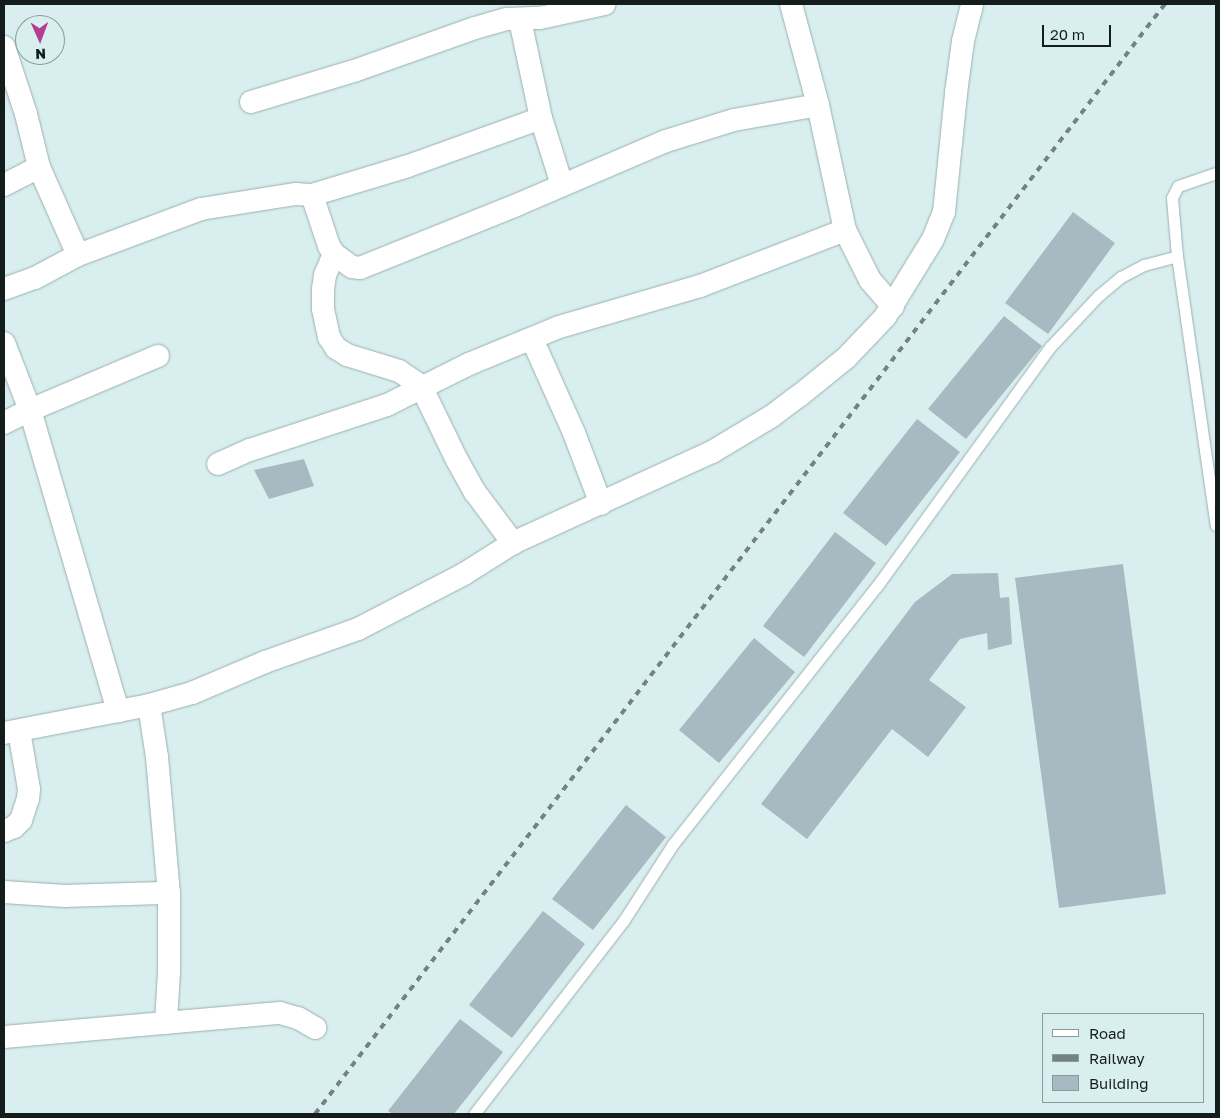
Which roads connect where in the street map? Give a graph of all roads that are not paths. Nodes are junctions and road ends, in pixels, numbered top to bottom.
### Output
1 (605, 4) edge
2 (792, 4) edge
3 (972, 4) edge
4 (520, 13) edge
5 (4, 47) edge
6 (251, 102) dead end
7 (818, 105) junction
8 (541, 118) junction
9 (39, 167) junction
10 (1216, 173) edge
11 (4, 185) edge
12 (562, 185) junction
13 (312, 196) junction
14 (846, 230) junction
15 (334, 254) junction
16 (78, 255) junction
17 (1177, 256) junction
18 (4, 290) edge
19 (893, 306) junction
20 (532, 338) junction
21 (4, 342) edge
22 (158, 356) dead end
23 (421, 386) junction
24 (30, 410) junction
25 (4, 423) edge
26 (218, 464) dead end
27 (601, 504) junction
28 (1216, 525) edge
29 (513, 543) junction
30 (149, 705) junction
31 (118, 711) junction
32 (12, 732) edge
33 (4, 831) edge
34 (4, 892) edge
35 (169, 893) junction
36 (166, 1023) junction
37 (315, 1028) dead end
38 (4, 1037) edge
39 (474, 1114) edge

1 - 4 street
2 - 7 street
3 - 19 street
4 - 6 street
4 - 8 street
5 - 9 street
7 - 12 street
7 - 14 street
8 - 12 street
8 - 13 street
9 - 11 street
9 - 16 street
10 - 17 lane
12 - 15 street
13 - 15 street
13 - 16 street
14 - 19 street
14 - 20 street
15 - 23 street
16 - 18 street
17 - 28 lane
17 - 39 lane
19 - 27 street
20 - 23 street
20 - 27 street
21 - 24 street
22 - 24 street
23 - 26 street
23 - 29 street
24 - 25 street
24 - 31 street
27 - 29 street
29 - 30 street
30 - 31 street
30 - 35 street
31 - 32 street
32 - 33 street
34 - 35 street
35 - 36 street
36 - 37 street
36 - 38 street

